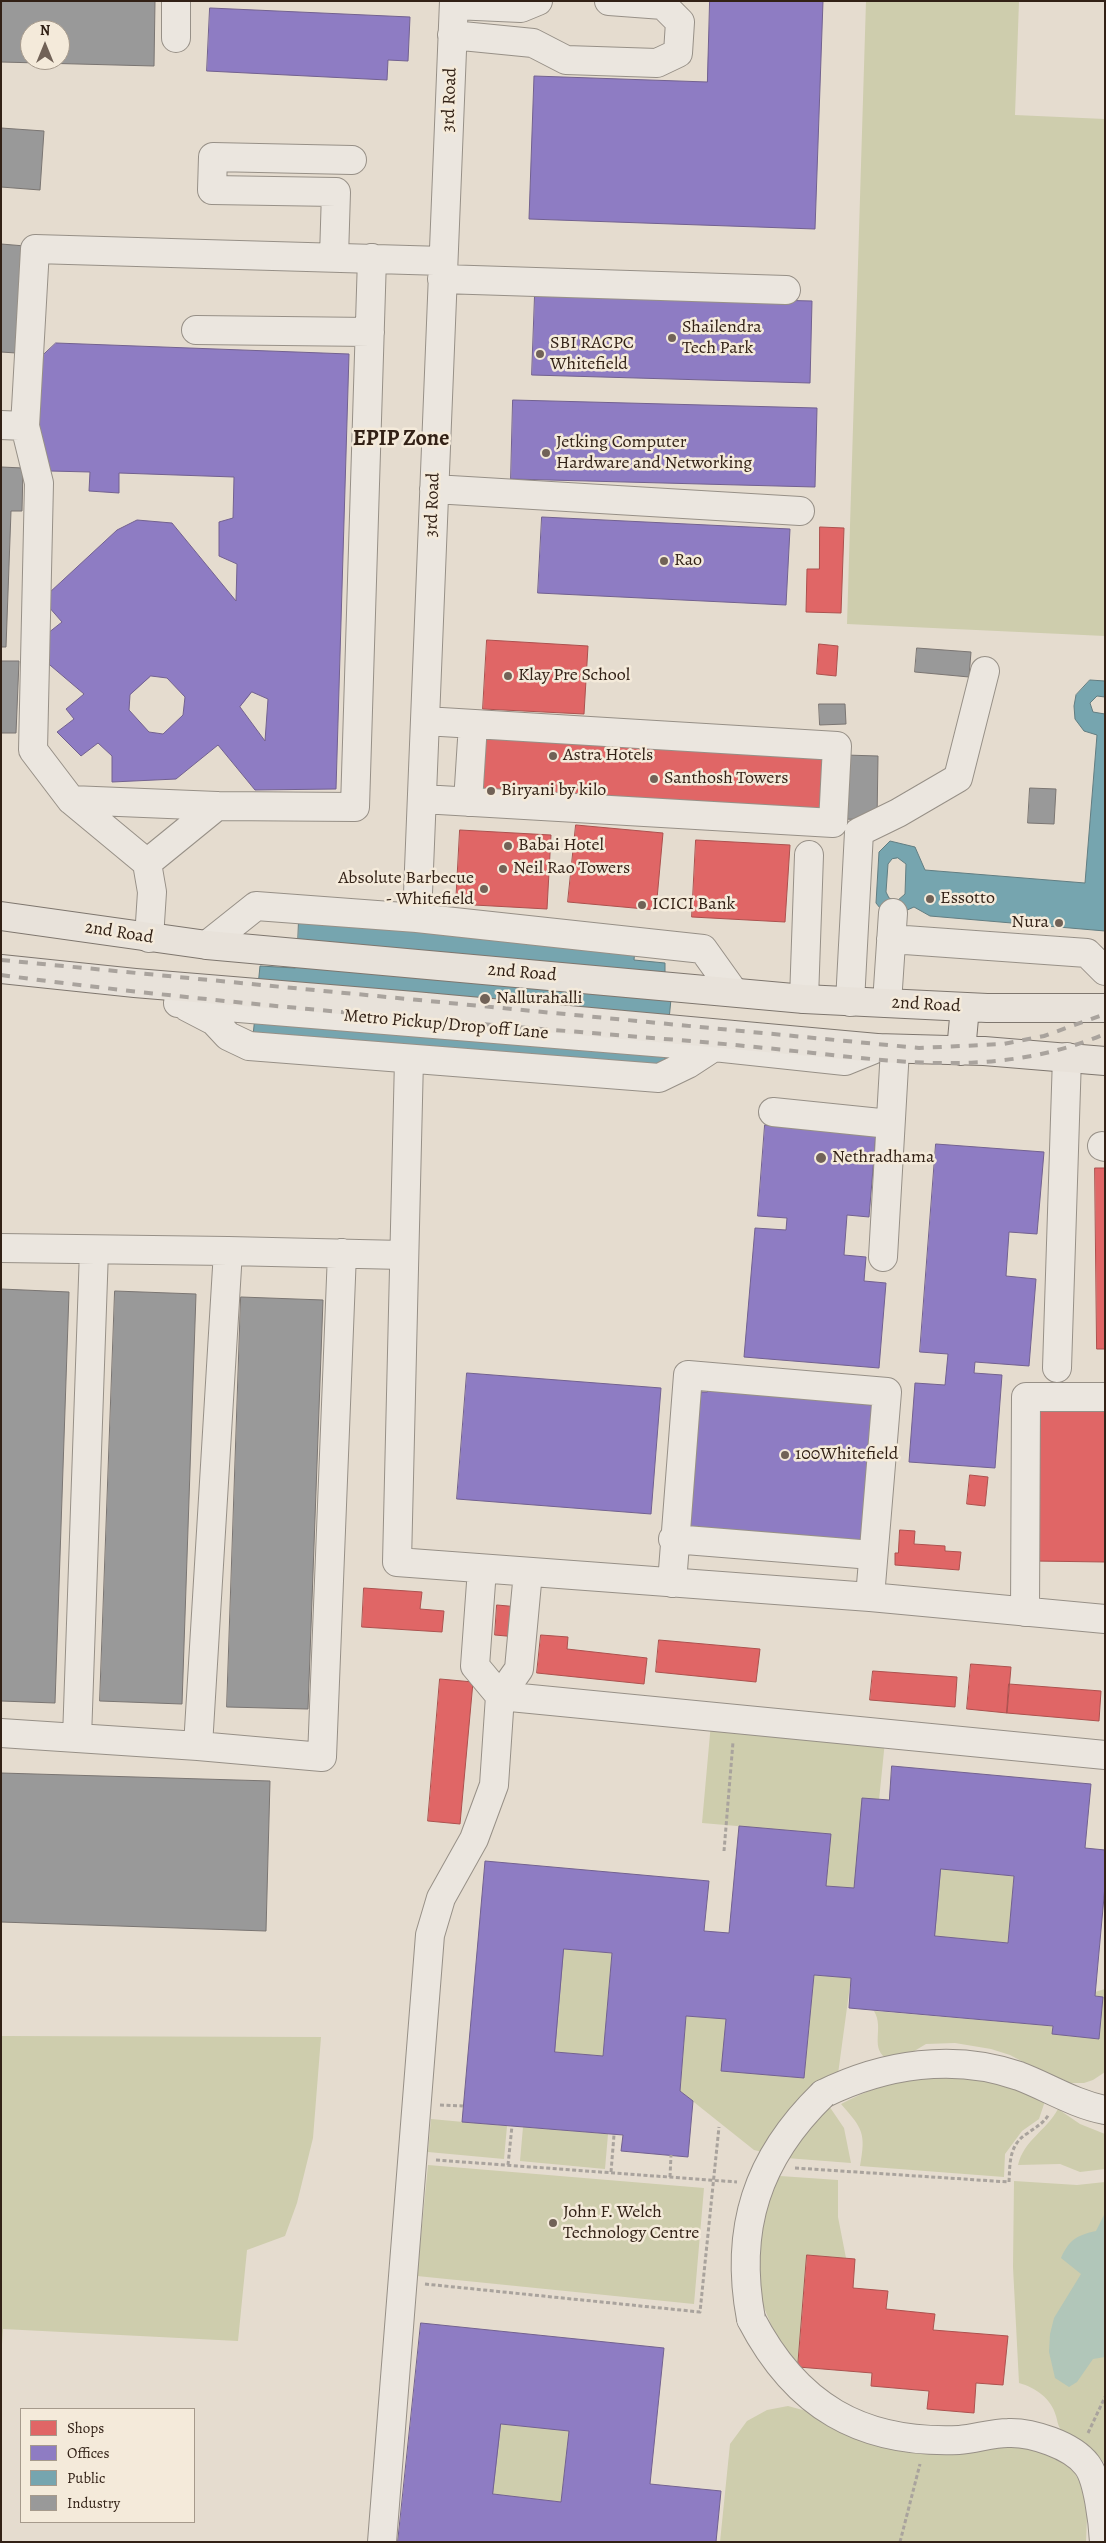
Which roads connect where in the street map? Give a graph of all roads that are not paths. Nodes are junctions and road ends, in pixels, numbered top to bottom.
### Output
1 (176, 1) edge
2 (538, 1) edge
3 (609, 1) edge
4 (454, 3) edge
5 (452, 35) junction
6 (176, 38) dead end
7 (352, 160) dead end
8 (334, 257) junction
9 (372, 258) junction
10 (443, 270) junction
11 (786, 290) dead end
12 (196, 330) dead end
13 (370, 332) junction
14 (13, 426) edge
15 (434, 489) junction
16 (800, 511) dead end
17 (985, 671) dead end
18 (425, 721) junction
19 (474, 724) junction
20 (422, 799) junction
21 (71, 800) junction
22 (468, 802) junction
23 (217, 806) junction
24 (809, 855) dead end
25 (147, 863) junction
26 (1, 916) edge
27 (417, 918) junction
28 (149, 938) junction
29 (207, 945) junction
30 (1, 969) edge
31 (1105, 971) edge
32 (135, 983) junction
33 (733, 991) junction
34 (804, 999) junction
35 (850, 1002) junction
36 (178, 1003) junction
37 (887, 1003) junction
38 (965, 1007) junction
39 (1105, 1008) edge
40 (714, 1047) junction
41 (886, 1049) junction
42 (961, 1051) junction
43 (1067, 1057) junction
44 (409, 1059) junction
45 (1105, 1061) edge
46 (773, 1112) dead end
47 (890, 1124) junction
48 (1, 1248) edge
49 (94, 1250) junction
50 (228, 1251) junction
51 (342, 1253) junction
52 (403, 1255) junction
53 (883, 1257) dead end
54 (1057, 1368) dead end
55 (1105, 1397) edge
56 (673, 1539) junction
57 (872, 1555) junction
58 (482, 1569) junction
59 (528, 1572) junction
60 (672, 1583) junction
61 (870, 1597) junction
62 (1025, 1612) junction
63 (1105, 1619) edge
64 (500, 1696) junction
65 (1, 1733) edge
66 (77, 1738) junction
67 (198, 1746) junction
68 (1105, 1755) edge
69 (1105, 2110) edge
70 (382, 2542) edge
71 (1104, 2542) edge

1 - 6 street
2 - 4 street
3 - 5 street
4 - 5 street, 3rd Road
5 - 10 street, 3rd Road
7 - 8 street
8 - 9 street
8 - 14 street
9 - 10 street
9 - 13 street
10 - 11 street
10 - 15 street, 3rd Road
12 - 13 street
13 - 23 street
14 - 21 street
15 - 16 street
15 - 18 street, 3rd Road
17 - 35 street
18 - 19 street
18 - 20 street, 3rd Road
19 - 22 street
19 - 22 street
20 - 22 street
20 - 27 street, 3rd Road
21 - 23 street
21 - 25 street
23 - 25 street
24 - 34 street
25 - 28 street
26 - 28 main road, 2nd Road
27 - 29 street
27 - 33 street
28 - 29 main road, 2nd Road
29 - 33 main road, 2nd Road
30 - 32 main road
31 - 37 street
32 - 36 street
32 - 41 main road
33 - 34 main road, 2nd Road
34 - 35 main road, 2nd Road
35 - 37 main road, 2nd Road
36 - 40 street, Metro Pickup/Drop off Lane
36 - 44 street
37 - 38 main road, 2nd Road
38 - 39 main road, 2nd Road
38 - 42 main road
40 - 41 street, Metro Pickup/Drop off Lane
40 - 44 street
41 - 42 main road
41 - 47 street
42 - 43 main road
43 - 45 main road
43 - 54 street
44 - 52 street
46 - 47 street
47 - 53 street
48 - 49 street
49 - 50 street
49 - 66 street
50 - 51 street
50 - 67 street
51 - 52 street
51 - 67 street
52 - 58 street
55 - 62 street
56 - 57 street
56 - 57 street
56 - 60 street
57 - 61 street
58 - 59 street
58 - 64 street
59 - 60 street
59 - 64 street
60 - 61 street
61 - 62 street
62 - 63 street
64 - 68 street
64 - 70 street
65 - 66 street
66 - 67 street
69 - 71 street, bridge

